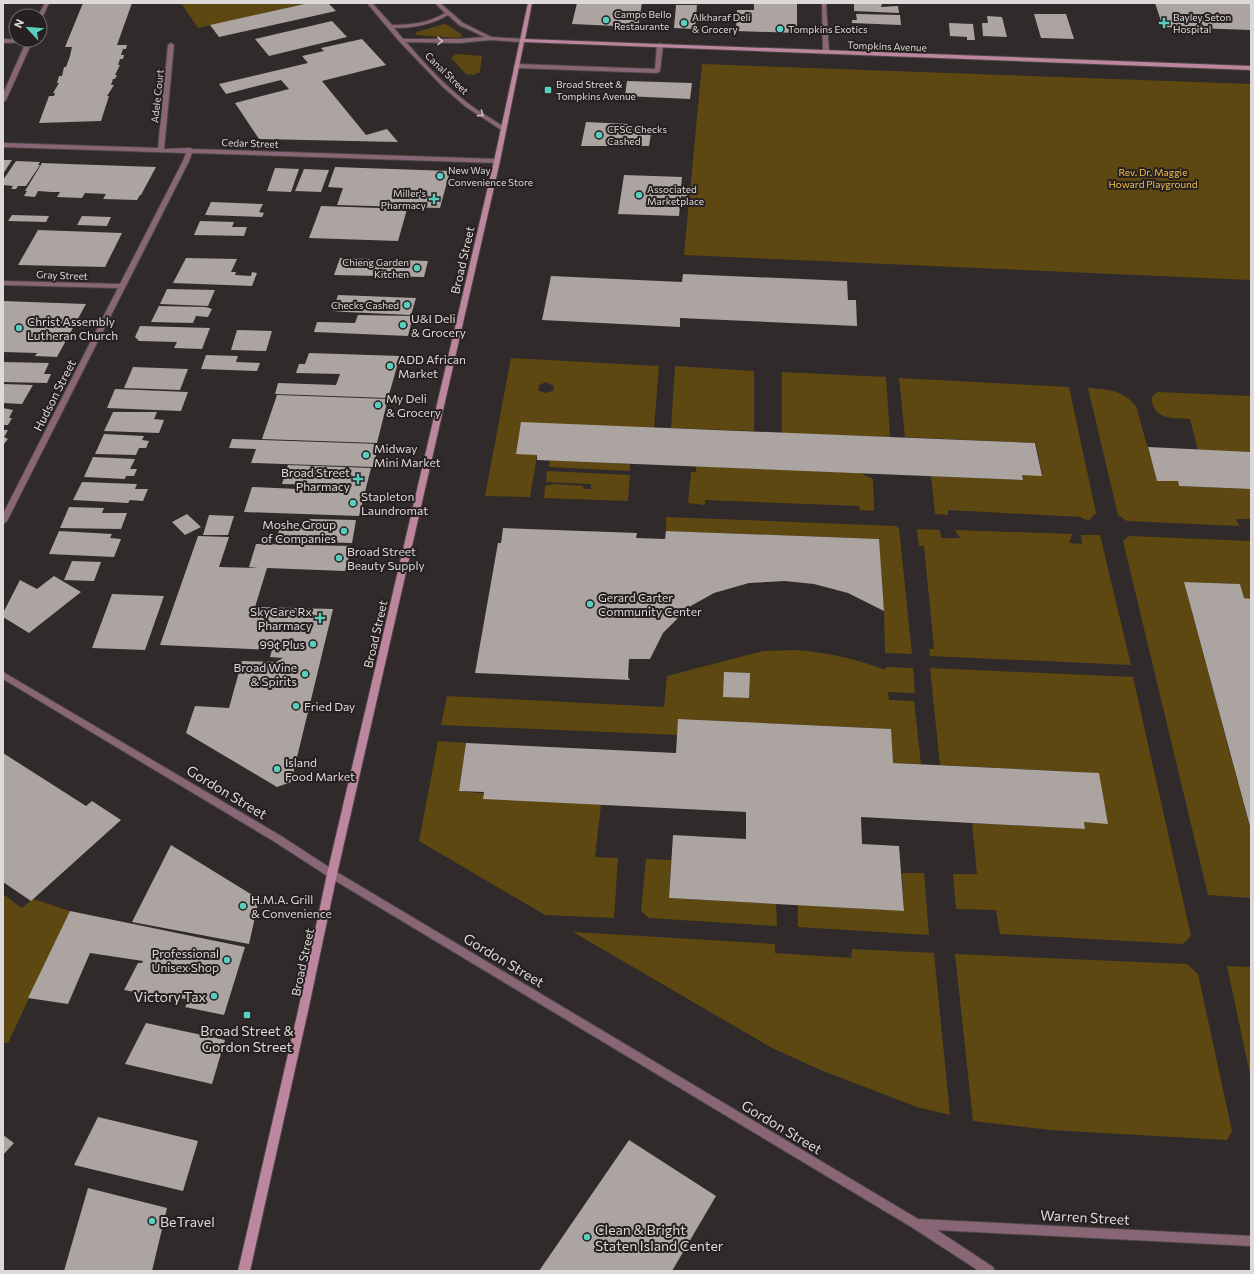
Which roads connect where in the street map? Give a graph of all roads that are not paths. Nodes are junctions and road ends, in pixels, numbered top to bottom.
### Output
1 (368, 3) edge
2 (438, 3) edge
3 (530, 3) edge
4 (824, 3) edge
5 (448, 13) junction
6 (392, 27) junction
7 (490, 38) junction
8 (401, 40) junction
9 (522, 40) junction
10 (171, 45) dead end
11 (660, 45) junction
12 (26, 48) edge
13 (826, 52) junction
14 (517, 66) junction
15 (1251, 68) edge
16 (3, 100) edge
17 (502, 128) junction
18 (3, 145) edge
19 (161, 149) junction
20 (190, 150) junction
21 (497, 161) junction
22 (3, 283) edge
23 (121, 286) junction
24 (3, 522) edge
25 (3, 675) edge
26 (332, 874) junction
27 (917, 1224) junction
28 (1251, 1241) edge
29 (244, 1271) edge
30 (989, 1271) edge

1 - 6 street, Canal Street
2 - 5 street, Canal Street
3 - 9 street, Broad Street
4 - 13 street
5 - 6 street
5 - 7 street, Canal Street
6 - 8 street, Canal Street
8 -> 7 street, Canal Street
7 - 9 street, Canal Street
8 -> 17 street, Canal Street
9 - 11 street, Tompkins Avenue
9 - 14 street, Broad Street
10 - 19 street, Adele Court
11 - 13 street, Tompkins Avenue
11 - 14 street
12 - 16 street
13 - 15 street, Tompkins Avenue
14 - 17 street, Broad Street
17 - 21 street, Broad Street
18 - 19 street, Cedar Street
19 - 20 street, Cedar Street
20 - 21 street, Cedar Street
20 - 23 street, Hudson Street
21 - 26 street, Broad Street
22 - 23 street, Gray Street
23 - 24 street, Hudson Street
25 - 26 street, Gordon Street
26 - 27 street, Gordon Street
26 - 29 street, Broad Street
27 - 28 street, Warren Street
27 - 30 street, Gordon Street

